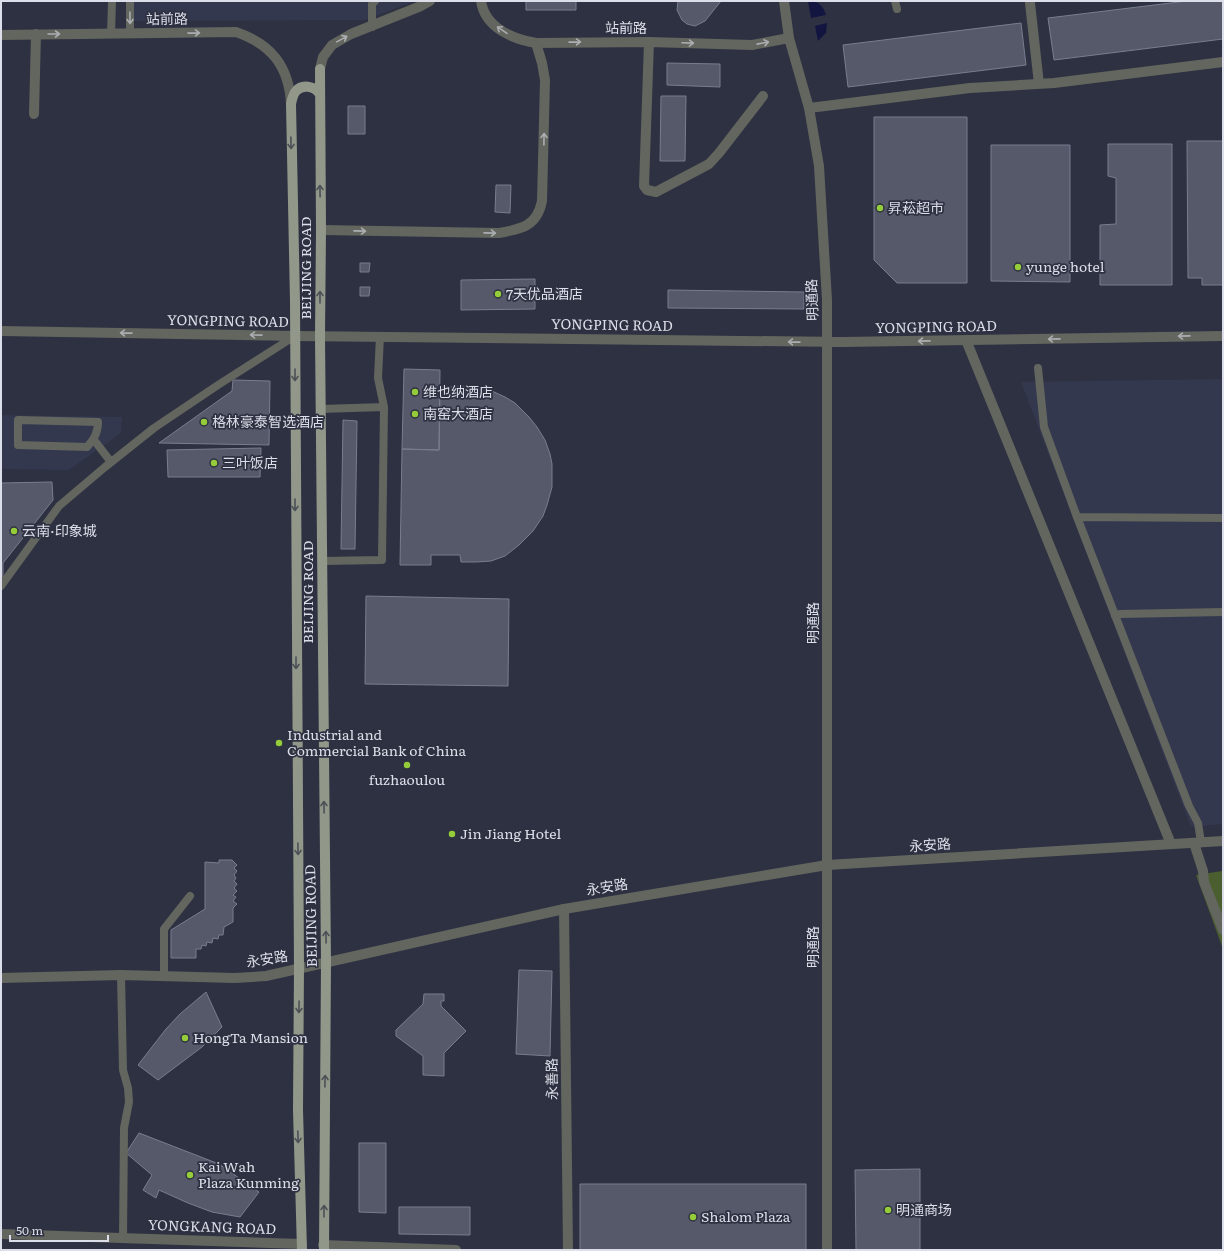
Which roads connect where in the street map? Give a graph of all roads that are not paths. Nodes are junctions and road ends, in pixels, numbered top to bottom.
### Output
1 (112, 1) edge
2 (130, 1) edge
3 (375, 1) edge
4 (430, 1) edge
5 (481, 1) edge
6 (784, 1) edge
7 (1030, 3) dead end
8 (372, 27) junction
9 (36, 34) junction
10 (111, 34) junction
11 (130, 34) junction
12 (1, 35) edge
13 (789, 38) junction
14 (649, 42) junction
15 (536, 43) junction
16 (1223, 62) edge
17 (320, 69) joint
18 (1039, 84) junction
19 (319, 93) junction
20 (763, 96) dead end
21 (290, 104) junction
22 (809, 108) junction
23 (34, 114) dead end
24 (321, 230) junction
25 (1, 331) edge
26 (295, 336) junction
27 (320, 336) junction
28 (380, 336) junction
29 (1223, 336) edge
30 (966, 340) junction
31 (827, 342) junction
32 (1038, 368) dead end
33 (384, 407) junction
34 (321, 409) junction
35 (94, 440) junction
36 (111, 462) junction
37 (1077, 517) junction
38 (1223, 518) edge
39 (322, 561) junction
40 (1, 586) edge
41 (1223, 612) edge
42 (1115, 616) junction
43 (1223, 841) edge
44 (1198, 842) junction
45 (1171, 844) junction
46 (827, 865) junction
47 (190, 896) dead end
48 (564, 908) junction
49 (1223, 930) edge
50 (326, 962) junction
51 (299, 968) junction
52 (121, 975) junction
53 (164, 976) junction
54 (1, 978) edge
55 (1, 1234) edge
56 (123, 1238) junction
57 (302, 1247) edge
58 (323, 1247) edge
59 (456, 1250) edge
60 (568, 1250) edge
61 (827, 1250) edge

1 - 10 lane
2 -> 11 lane
3 - 8 lane
4 - 8 street, BEIJING ROAD
15 -> 5 street, 站前路
6 - 13 street, 明通路
7 - 18 street
17 -> 8 street, BEIJING ROAD
9 -> 10 street, 站前路
9 - 12 street, 站前路
9 - 23 street
10 - 11 street, 站前路
11 -> 21 street, 站前路
14 -> 13 street, 站前路
13 - 22 street, 明通路
15 -> 14 street, 站前路
14 - 20 street
24 -> 15 street
16 - 18 street
17 - 19 main road, BEIJING ROAD
18 - 22 street
19 - 21 main road
24 -> 19 main road, BEIJING ROAD
21 -> 26 main road, BEIJING ROAD
22 - 31 street, 明通路
27 -> 24 main road, BEIJING ROAD
26 -> 25 street, YONGPING ROAD
26 - 27 street, YONGPING ROAD
26 - 36 lane
26 -> 51 main road, BEIJING ROAD
27 - 28 street, YONGPING ROAD
27 - 34 main road, BEIJING ROAD
31 -> 28 street, YONGPING ROAD
28 - 33 lane
29 -> 30 street, YONGPING ROAD
30 -> 31 street, YONGPING ROAD
30 - 45 street
31 - 46 street, 明通路
32 - 37 lane
33 - 34 lane
33 - 39 lane
34 - 39 main road, BEIJING ROAD
35 - 35 lane
35 - 36 lane
36 - 40 lane
37 - 38 lane
37 - 42 lane
50 -> 39 main road, BEIJING ROAD
41 - 42 lane
42 - 44 lane
43 - 44 street, 永安路
44 - 45 street, 永安路
44 - 49 street
45 - 46 street, 永安路
46 - 48 street, 永安路
46 - 61 street, 明通路
47 - 53 lane
48 - 50 street, 永安路
48 - 60 street, 永善路
50 - 51 street, 永安路
58 -> 50 main road, BEIJING ROAD
51 - 53 street, 永安路
51 -> 57 main road, BEIJING ROAD
52 - 53 street, 永安路
52 - 54 street, 永安路
52 - 56 lane
55 - 56 street, YONGKANG ROAD
56 - 57 street, YONGKANG ROAD
58 - 59 street

